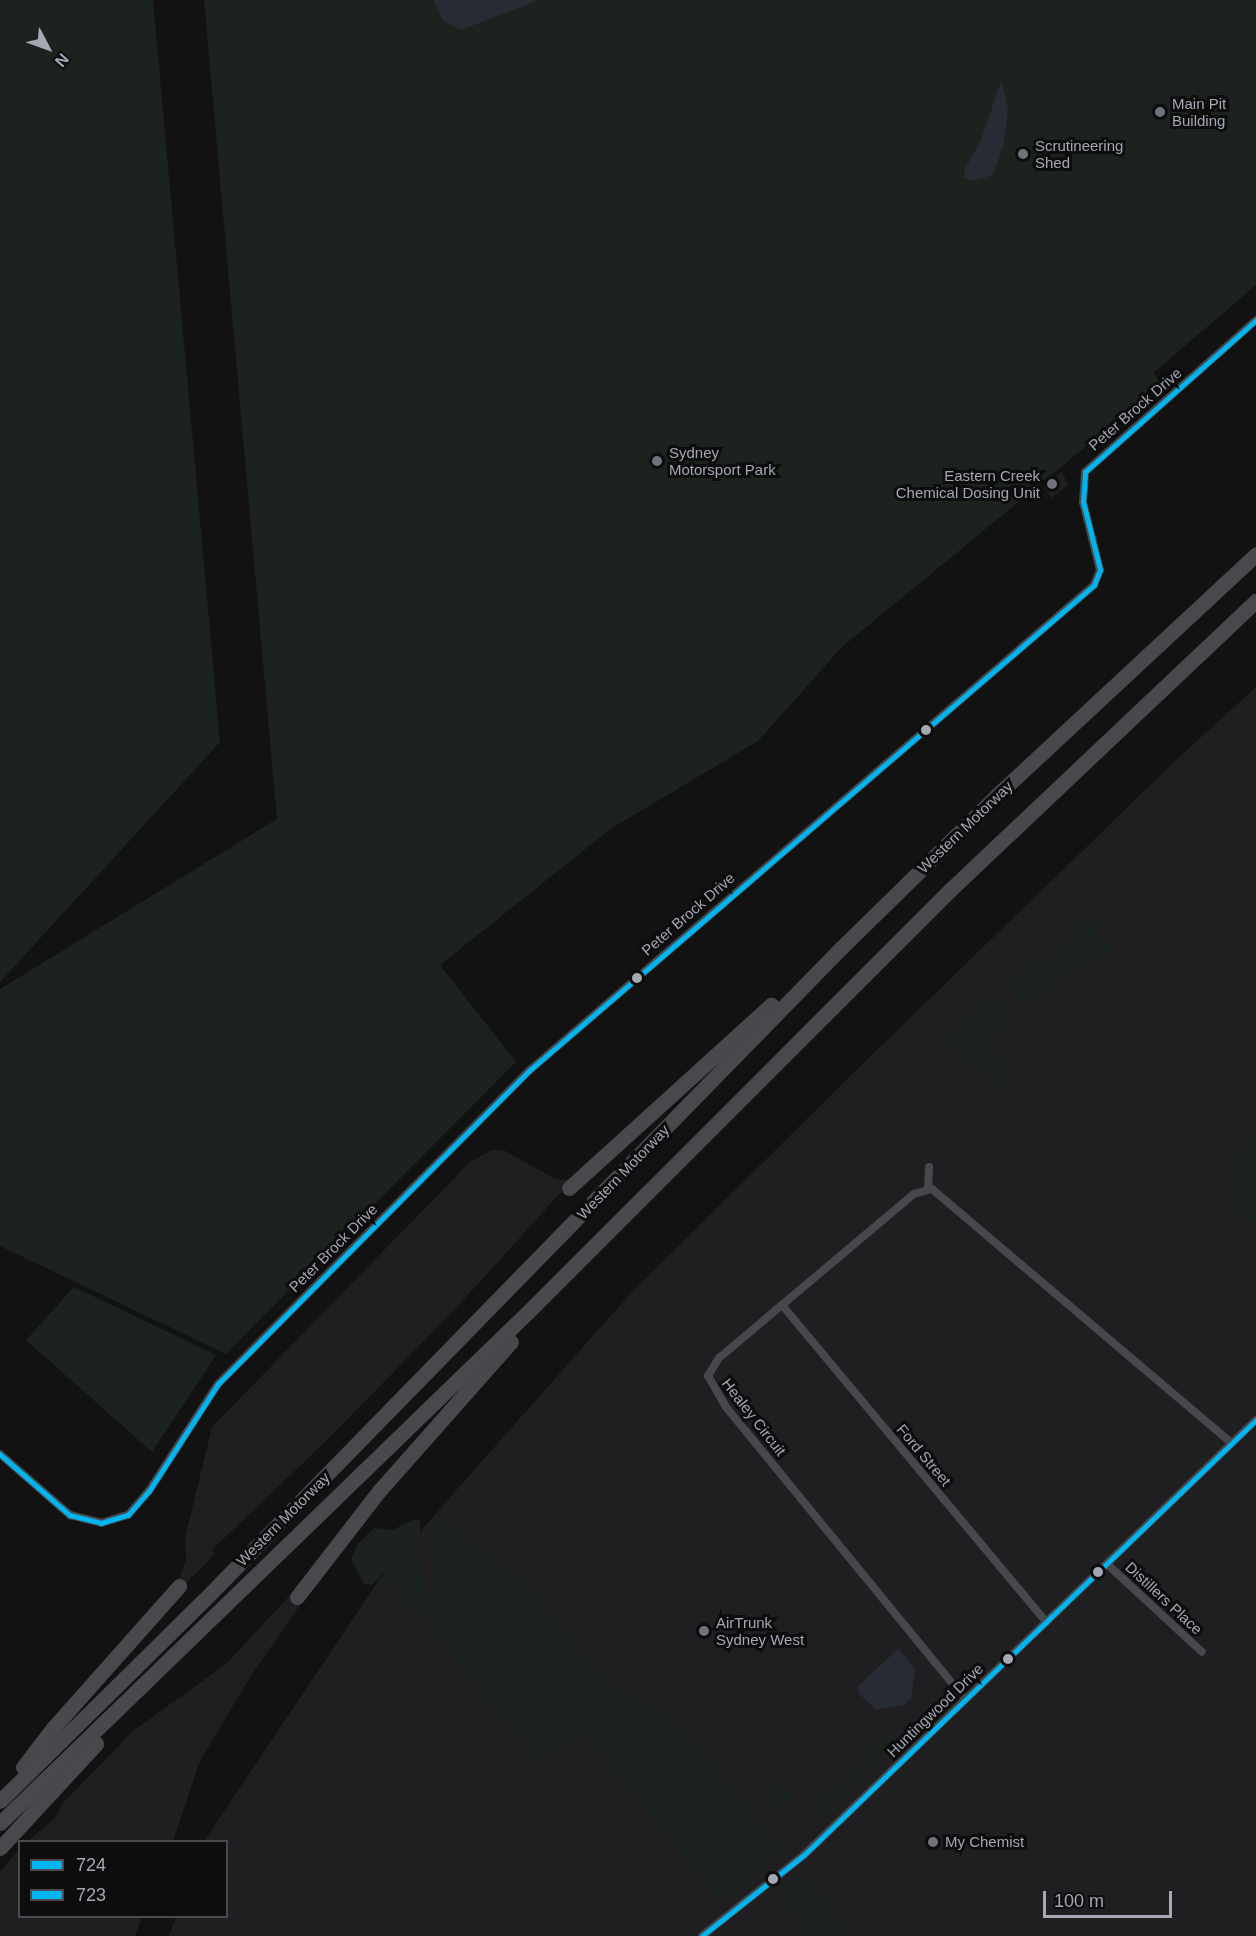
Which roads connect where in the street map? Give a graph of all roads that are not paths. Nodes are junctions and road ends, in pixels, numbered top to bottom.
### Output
1 (1256, 320) edge
2 (1256, 554) edge
3 (1256, 601) edge
4 (841, 948) junction
5 (929, 1167) dead end
6 (569, 1188) dead end
7 (928, 1189) junction
8 (782, 1305) junction
9 (532, 1308) junction
10 (1256, 1420) edge
11 (1232, 1443) junction
12 (0, 1454) edge
13 (1107, 1564) junction
14 (179, 1586) dead end
15 (297, 1597) dead end
16 (1046, 1622) junction
17 (1202, 1652) dead end
18 (162, 1666) junction
19 (965, 1700) junction
20 (0, 1800) edge
21 (0, 1823) edge
22 (0, 1848) edge
23 (702, 1936) edge

1 - 12 street, Peter Brock Drive
2 - 4 highway, Western Motorway
3 - 9 highway, Western Motorway
4 - 6 highway
4 - 20 highway, Western Motorway
5 - 7 street
7 - 8 street, Healey Circuit
7 - 11 street
8 - 16 street, Ford Street
8 - 19 street, Healey Circuit
9 - 15 highway
9 - 18 highway, Western Motorway
10 - 11 street, Huntingwood Drive
11 - 13 street, Huntingwood Drive
13 - 16 street, Huntingwood Drive
13 - 17 street, Distillers Place
14 - 20 highway
16 - 19 street, Huntingwood Drive
18 - 21 highway, Western Motorway
18 - 22 highway
19 - 23 street, Huntingwood Drive

